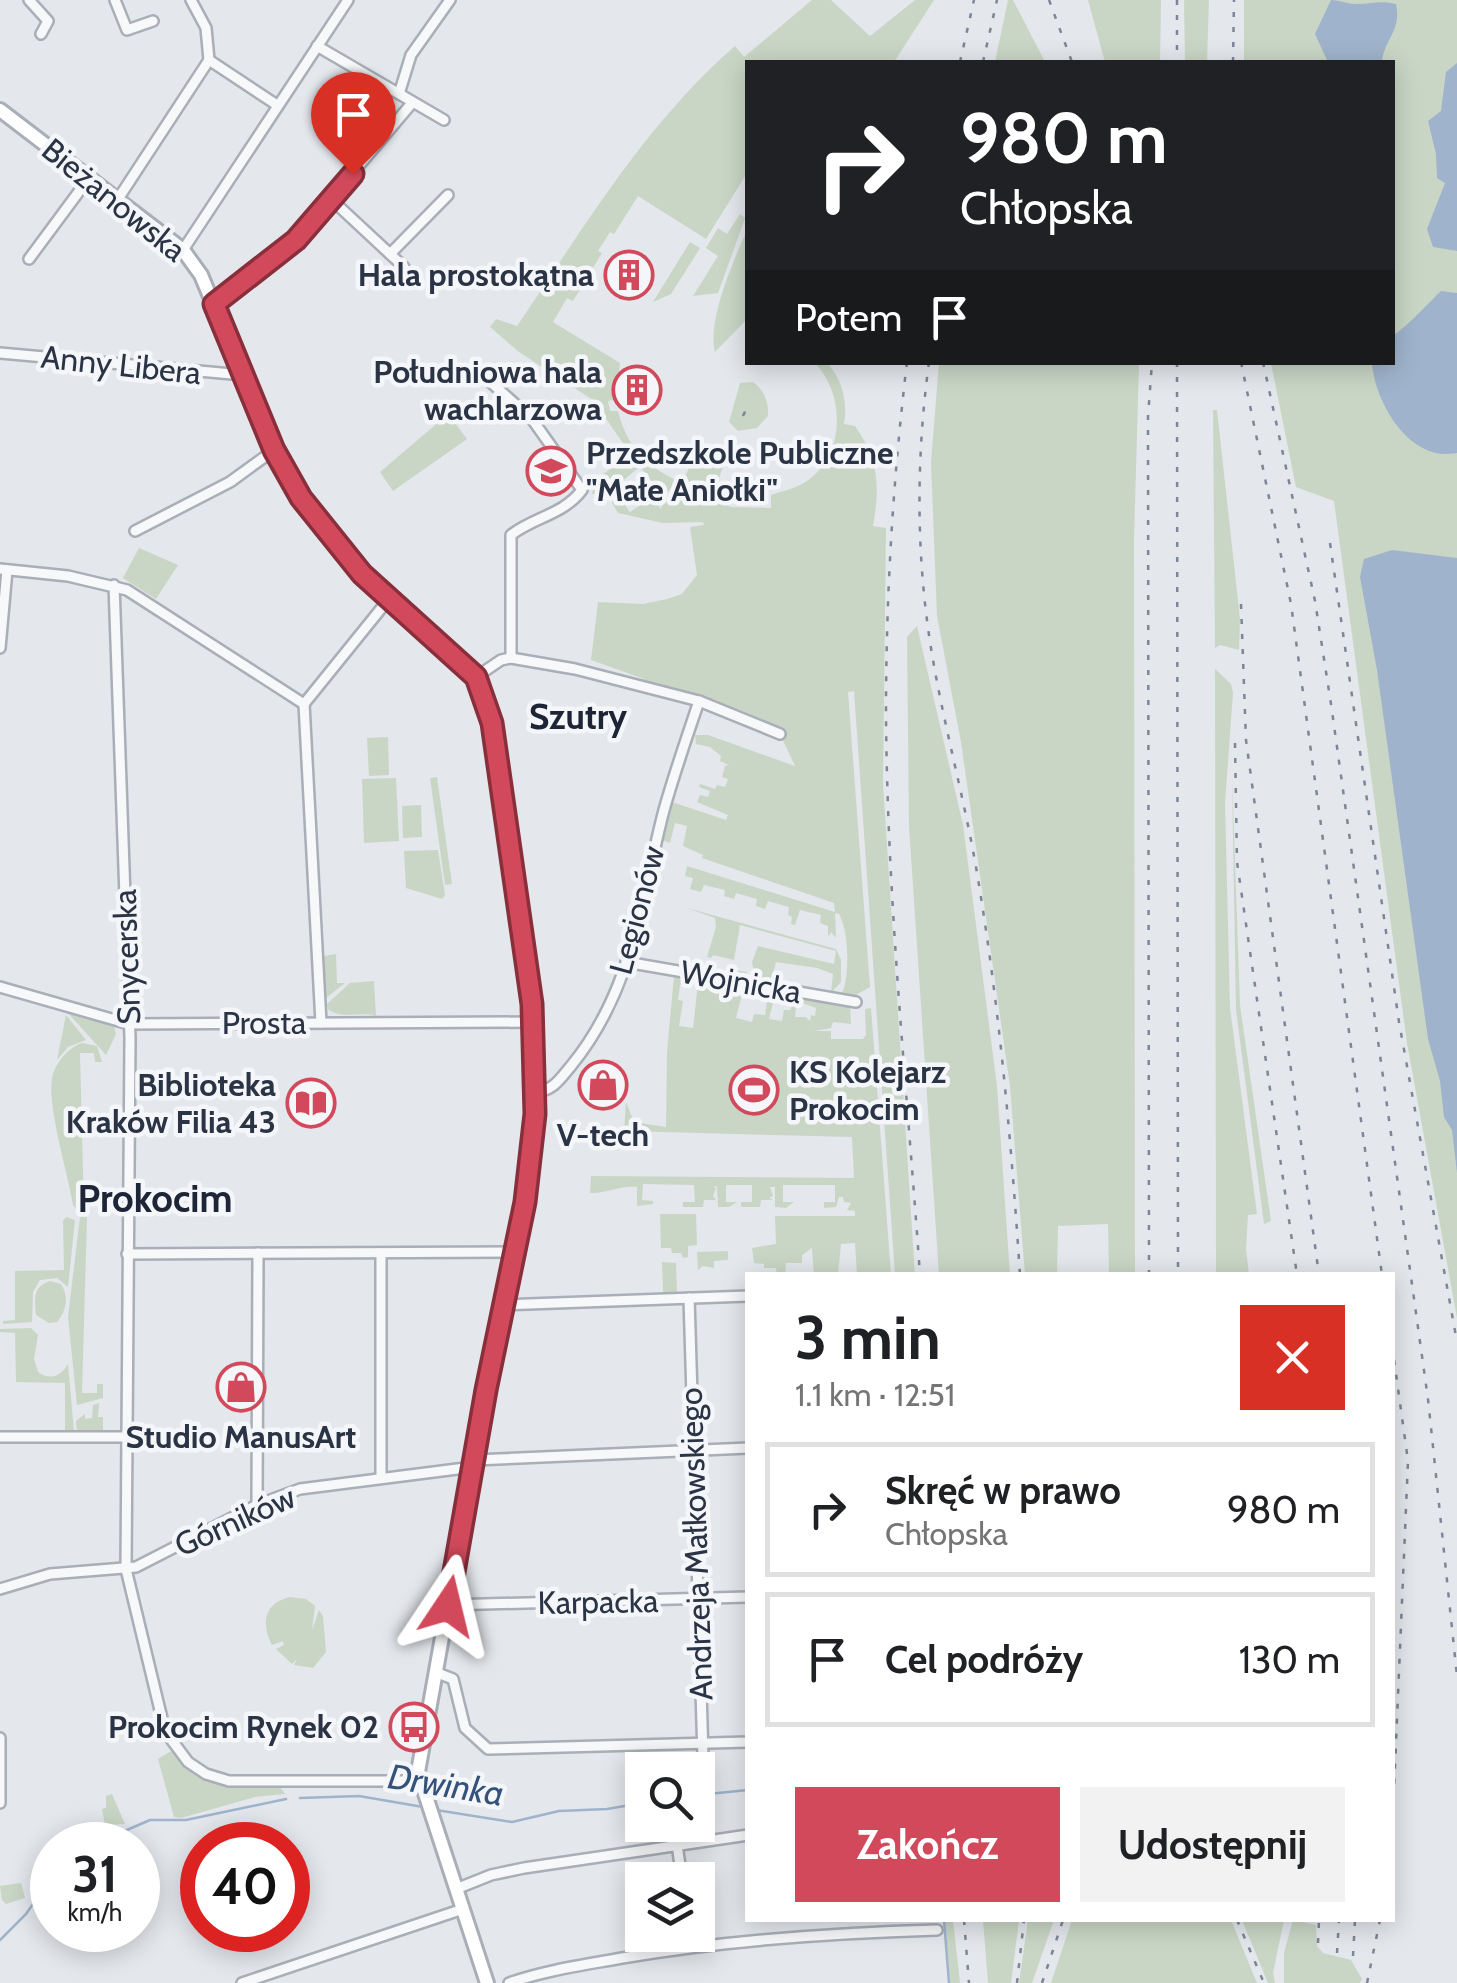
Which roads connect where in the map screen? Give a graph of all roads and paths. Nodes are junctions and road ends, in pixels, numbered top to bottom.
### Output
1 (29, 0) edge
2 (115, 0) edge
3 (191, 0) edge
4 (348, 0) edge
5 (450, 0) edge
6 (153, 21) dead end
7 (41, 34) dead end
8 (317, 46) junction
9 (210, 60) junction
10 (399, 94) junction
11 (412, 103) junction
12 (277, 105) junction
13 (0, 110) edge
14 (444, 120) dead end
15 (90, 178) junction
16 (448, 196) dead end
17 (118, 199) junction
18 (332, 200) junction
19 (184, 250) junction
20 (390, 254) junction
21 (28, 259) dead end
22 (404, 267) dead end
23 (214, 304) junction
24 (0, 353) edge
25 (494, 372) dead end
26 (243, 376) junction
27 (274, 450) junction
28 (135, 532) dead end
29 (4, 569) edge
30 (114, 585) junction
31 (388, 600) junction
32 (0, 648) edge
33 (511, 658) junction
34 (476, 677) junction
35 (699, 701) junction
36 (304, 704) junction
37 (780, 734) dead end
38 (626, 962) junction
39 (0, 987) edge
40 (856, 1002) dead end
41 (534, 1022) junction
42 (321, 1023) junction
43 (129, 1024) junction
44 (536, 1092) junction
45 (514, 1252) junction
46 (258, 1253) junction
47 (381, 1253) junction
48 (127, 1254) junction
49 (745, 1296) edge
50 (689, 1298) junction
51 (503, 1305) junction
52 (0, 1437) edge
53 (126, 1437) junction
54 (745, 1448) edge
55 (694, 1450) junction
56 (474, 1463) junction
57 (382, 1476) junction
58 (257, 1504) junction
59 (126, 1568) junction
60 (0, 1590) edge
61 (745, 1598) edge
62 (697, 1600) junction
63 (448, 1606) junction
64 (435, 1672) junction
65 (0, 1738) edge
66 (745, 1742) edge
67 (702, 1743) junction
68 (702, 1752) edge
69 (419, 1780) junction
70 (0, 1803) edge
71 (745, 1836) edge
72 (677, 1844) junction
73 (680, 1862) edge
74 (456, 1889) junction
75 (463, 1910) junction
76 (937, 1930) dead end
77 (715, 1940) edge
78 (637, 1952) edge
79 (242, 1983) edge
80 (487, 1983) edge
81 (509, 1983) edge

1 - 7 street
2 - 6 street
3 - 9 street
4 - 8 street
5 - 10 street
8 - 10 street
8 - 12 street
9 - 12 street
9 - 17 street
10 - 11 street
11 - 14 street
11 - 18 street
12 - 19 street
13 - 15 street, Bieżanowska
15 - 17 street, Bieżanowska
15 - 21 street
16 - 20 street
17 - 19 street, Bieżanowska
18 - 20 street
18 - 23 street
19 - 23 street, Bieżanowska
20 - 22 street
23 - 26 street, Bieżanowska
24 - 26 street, Anny Libera
25 - 33 street
26 - 27 street, Bieżanowska
27 - 28 street
27 - 31 street, Bieżanowska
29 - 30 street
29 - 32 street
30 - 36 street
30 - 43 street, Snycerska
31 - 34 street, Bieżanowska
31 - 36 street
33 - 34 street
33 - 35 street
34 - 41 street, Bieżanowska
35 - 37 street
35 - 38 street, Legionów
36 - 42 street
38 - 40 street, Wojnicka
38 - 44 street, Legionów
39 - 43 street, Prosta
41 - 42 street, Prosta
41 - 44 street, Bieżanowska
42 - 43 street, Prosta
43 - 48 street, Snycerska
44 - 45 street, Bieżanowska
45 - 47 street
45 - 51 street, Bieżanowska
46 - 47 street
46 - 48 street
46 - 58 street
47 - 57 street
48 - 53 street, Snycerska
49 - 50 street
50 - 51 street
50 - 55 street, Andrzeja Małkowskiego
51 - 56 street, Bieżanowska
52 - 53 street
53 - 59 street, Snycerska
54 - 55 street, Górników
55 - 56 street, Górników
55 - 62 street, Andrzeja Małkowskiego
56 - 57 street, Górników
56 - 63 street, Bieżanowska
57 - 58 street, Górników
58 - 59 street, Górników
59 - 60 street, Górników
59 - 69 street, Snycerska
61 - 62 street, Karpacka
62 - 63 street, Karpacka
62 - 67 street, Andrzeja Małkowskiego
63 - 64 street, Bieżanowska
64 - 67 street
64 - 69 street, Bieżanowska
65 - 70 street
66 - 67 street
67 - 68 street, Andrzeja Małkowskiego
69 - 74 street, Bieżanowska
71 - 72 street
72 - 73 street
72 - 74 street
74 - 75 street, Bieżanowska
75 - 79 street
75 - 80 street, Bieżanowska
76 - 77 street
78 - 81 street

